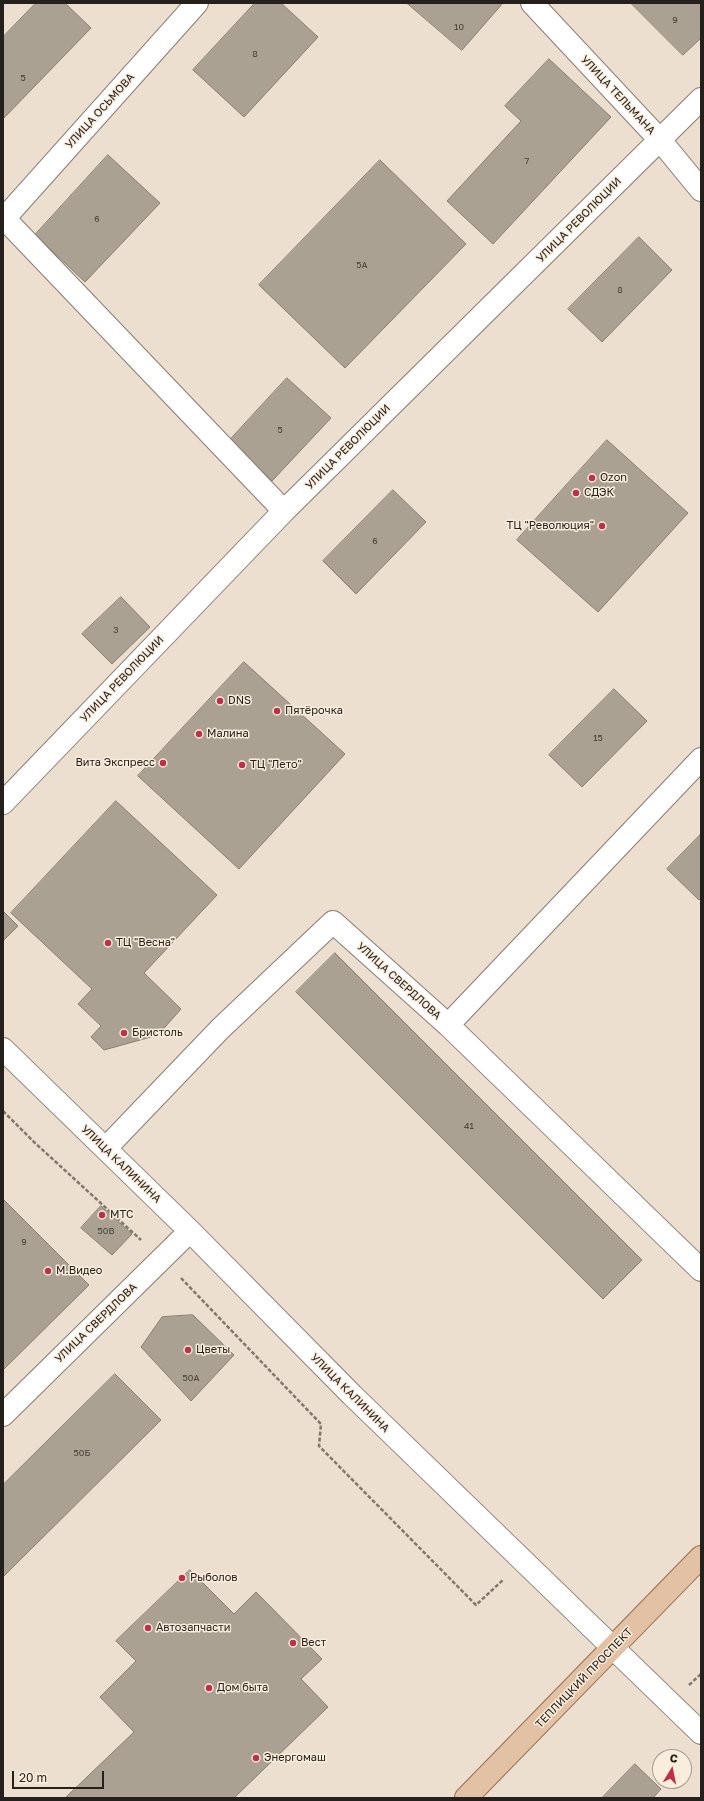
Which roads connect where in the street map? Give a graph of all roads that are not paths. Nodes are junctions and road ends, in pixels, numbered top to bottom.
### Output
1 (197, 3) edge
2 (532, 3) edge
3 (701, 99) edge
4 (660, 140) junction
5 (701, 190) edge
6 (3, 218) edge
7 (284, 511) junction
8 (701, 759) edge
9 (3, 803) edge
10 (448, 1025) junction
11 (3, 1049) edge
12 (106, 1148) junction
13 (190, 1231) junction
14 (701, 1270) edge
15 (3, 1415) edge
16 (701, 1557) edge
17 (613, 1649) junction
18 (701, 1733) edge
19 (466, 1798) edge

1 - 6 street, УЛИЦА ОСЬМОВА
2 - 4 street, УЛИЦА ТЕЛЬМАНА
3 - 4 street, УЛИЦА РЕВОЛЮЦИИ
4 - 5 street, УЛИЦА ТЕЛЬМАНА
4 - 7 street, УЛИЦА РЕВОЛЮЦИИ
6 - 7 street
7 - 9 street, УЛИЦА РЕВОЛЮЦИИ
8 - 10 street, УЛИЦА СВЕРДЛОВА
10 - 12 street, УЛИЦА СВЕРДЛОВА
10 - 14 street
11 - 12 street, УЛИЦА КАЛИНИНА
12 - 13 street, УЛИЦА КАЛИНИНА
13 - 15 street, УЛИЦА СВЕРДЛОВА
13 - 17 street, УЛИЦА КАЛИНИНА
16 - 17 main road, ТЕПЛИЦКИЙ ПРОСПЕКТ
17 - 18 street, УЛИЦА КАЛИНИНА
17 - 19 main road, ТЕПЛИЦКИЙ ПРОСПЕКТ

